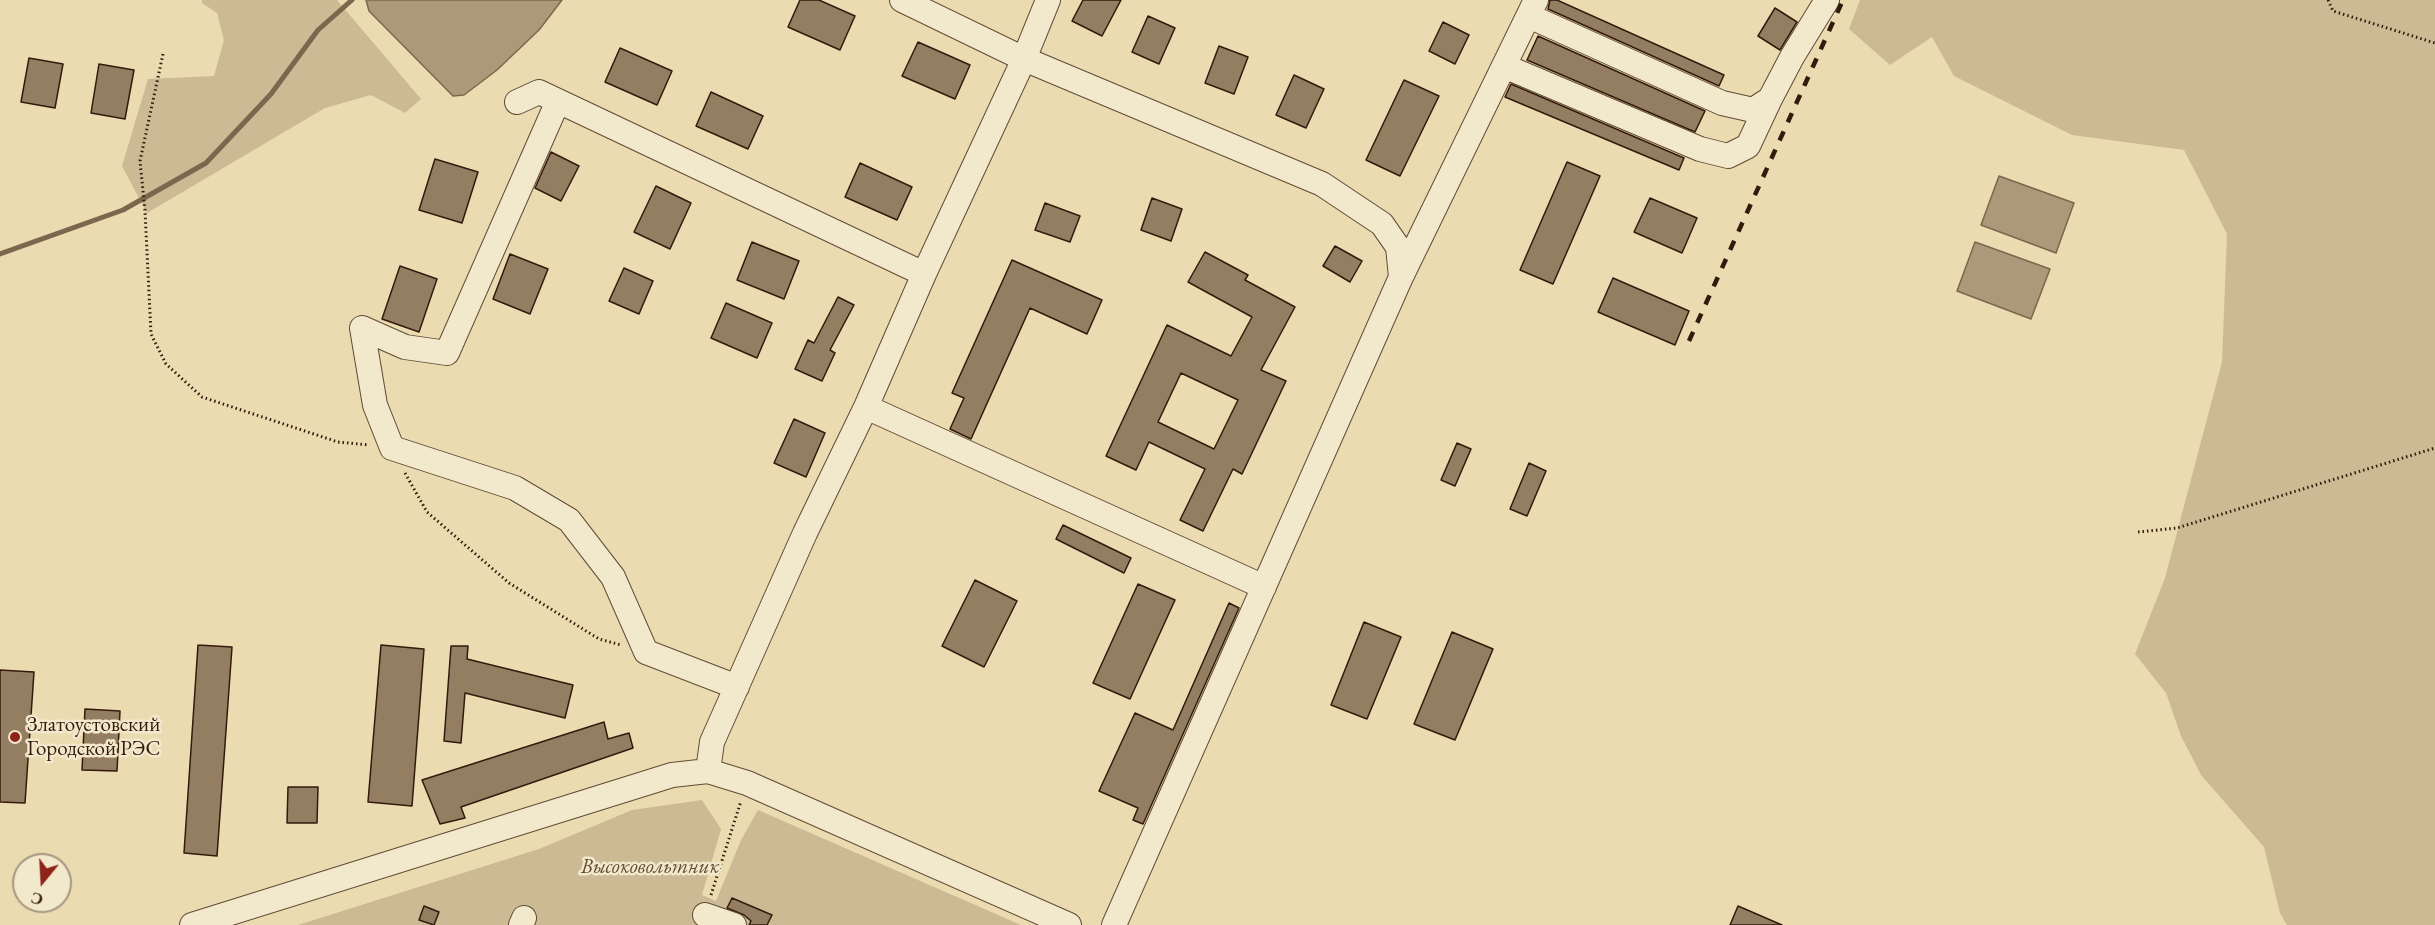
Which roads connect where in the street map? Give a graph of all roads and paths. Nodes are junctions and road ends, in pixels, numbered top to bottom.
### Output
1 (902, 0) edge
2 (1048, 0) edge
3 (1827, 0) edge
4 (2328, 0) edge
5 (1533, 8) edge
6 (2435, 43) edge
7 (163, 54) dead end
8 (1024, 59) junction
9 (1504, 66) junction
10 (1770, 99) junction
11 (558, 101) junction
12 (517, 102) dead end
13 (924, 274) junction
14 (1401, 277) junction
15 (866, 407) junction
16 (392, 448) junction
17 (2435, 448) edge
18 (2138, 532) dead end
19 (1264, 587) junction
20 (645, 652) junction
21 (737, 687) junction
22 (708, 771) junction
23 (747, 783) junction
24 (705, 915) joint
25 (192, 925) edge
26 (734, 925) edge
27 (1069, 925) edge
28 (1114, 925) edge

1 - 8 street
2 - 8 street
3 - 10 street
4 - 6 path
5 - 9 street
5 - 10 street
7 - 16 path
8 - 13 street
8 - 14 street
9 - 10 street
9 - 14 street
11 - 12 street
11 - 13 street
11 - 16 street
13 - 15 street
14 - 19 street
15 - 19 street
15 - 21 street
16 - 20 path
16 - 20 street
17 - 18 path
19 - 28 street
20 - 21 street
21 - 22 street
22 - 23 street
22 - 25 street
23 - 24 path
23 - 27 street
24 - 26 street

